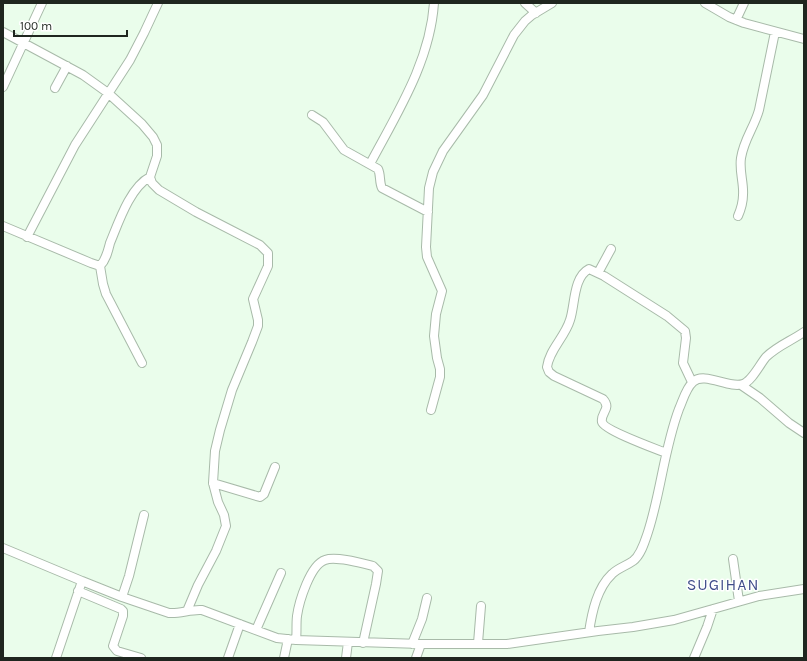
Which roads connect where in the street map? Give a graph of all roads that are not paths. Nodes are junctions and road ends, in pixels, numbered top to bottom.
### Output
1 (42, 3) edge
2 (158, 3) edge
3 (434, 3) edge
4 (525, 3) edge
5 (552, 3) edge
6 (704, 3) edge
7 (744, 3) edge
8 (536, 12) junction
9 (736, 20) junction
10 (3, 32) edge
11 (775, 32) junction
12 (804, 39) edge
13 (23, 43) junction
14 (67, 66) junction
15 (3, 87) edge
16 (55, 88) dead end
17 (108, 93) junction
18 (312, 115) dead end
19 (370, 164) junction
20 (150, 177) junction
21 (428, 212) junction
22 (738, 216) dead end
23 (3, 226) edge
24 (27, 237) junction
25 (611, 249) dead end
26 (100, 266) junction
27 (598, 273) junction
28 (804, 332) edge
29 (142, 363) dead end
30 (692, 382) junction
31 (741, 385) junction
32 (431, 410) dead end
33 (804, 433) edge
34 (666, 453) junction
35 (275, 467) dead end
36 (213, 483) junction
37 (144, 515) dead end
38 (3, 548) edge
39 (733, 559) dead end
40 (281, 573) dead end
41 (82, 581) junction
42 (804, 589) edge
43 (78, 591) junction
44 (122, 597) junction
45 (427, 598) dead end
46 (739, 601) junction
47 (481, 606) dead end
48 (713, 609) junction
49 (187, 611) junction
50 (240, 624) junction
51 (256, 630) junction
52 (589, 632) junction
53 (292, 640) junction
54 (348, 642) junction
55 (363, 643) junction
56 (478, 643) junction
57 (412, 644) junction
58 (421, 644) junction
59 (56, 658) edge
60 (141, 658) edge
61 (228, 658) edge
62 (284, 658) edge
63 (346, 658) edge
64 (416, 658) edge
65 (694, 658) edge

1 - 13 street
2 - 17 street
3 - 19 street
4 - 8 street
5 - 8 street
6 - 9 street
7 - 9 street
8 - 21 street
9 - 11 street
10 - 13 street
11 - 12 street
11 - 22 street
13 - 14 street
13 - 15 street
14 - 16 street
14 - 17 street
17 - 20 street
17 - 24 street
18 - 19 street
19 - 21 street
20 - 26 street
20 - 36 street
21 - 32 street
23 - 24 street
24 - 26 street
25 - 27 street
26 - 29 street
27 - 30 street
27 - 34 street
28 - 31 street
30 - 31 street
30 - 34 street
31 - 33 street
34 - 52 street
35 - 36 street
36 - 49 street
37 - 44 street
38 - 41 street
39 - 46 street
40 - 51 street
41 - 43 street
41 - 44 street
42 - 46 street
43 - 59 street
43 - 60 street
44 - 49 street
45 - 57 street
46 - 48 street
47 - 56 street
48 - 52 street
48 - 65 street
49 - 50 street
50 - 51 street
50 - 61 street
51 - 53 street
52 - 56 street
53 - 54 street
53 - 55 street
53 - 62 street
54 - 55 street
54 - 63 street
55 - 57 street
56 - 58 street
57 - 58 street
58 - 64 street

